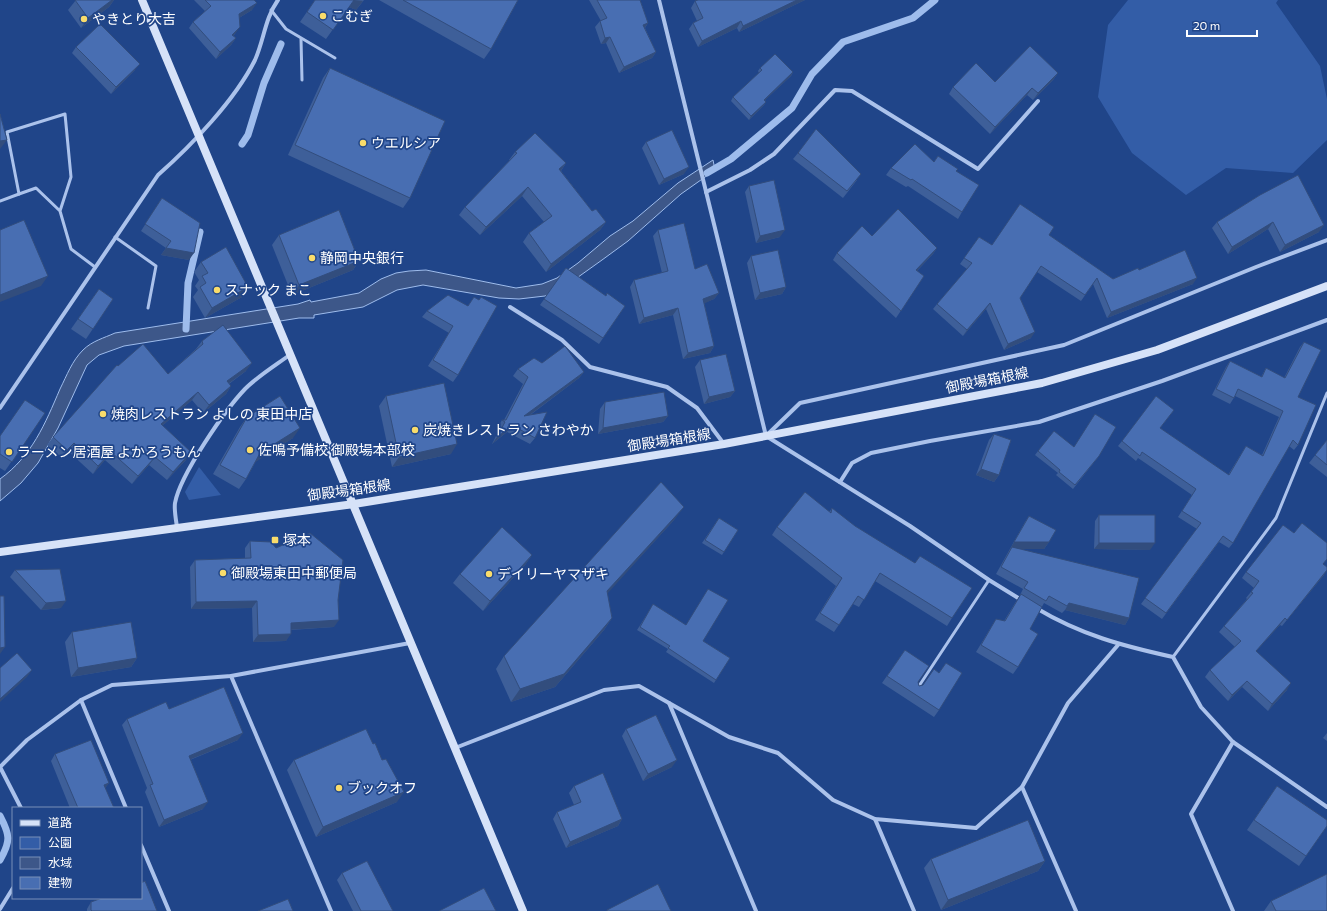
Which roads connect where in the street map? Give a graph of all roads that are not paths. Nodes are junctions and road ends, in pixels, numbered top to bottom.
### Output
1 (142, 0) edge
2 (278, 0) edge
3 (659, 0) edge
4 (270, 10) junction
5 (301, 38) junction
6 (335, 58) dead end
7 (302, 80) dead end
8 (1038, 101) edge
9 (199, 134) junction
10 (706, 192) junction
11 (19, 194) junction
12 (0, 201) edge
13 (60, 210) junction
14 (115, 237) junction
15 (1327, 240) edge
16 (94, 267) junction
17 (1327, 286) edge
18 (510, 307) dead end
19 (148, 308) dead end
20 (1327, 320) edge
21 (291, 354) junction
22 (1327, 393) edge
23 (0, 408) edge
24 (766, 436) junction
25 (724, 444) junction
26 (840, 482) junction
27 (354, 504) junction
28 (176, 528) junction
29 (0, 552) edge
30 (989, 580) junction
31 (410, 643) junction
32 (1118, 645) junction
33 (1173, 657) junction
34 (231, 676) junction
35 (916, 690) edge
36 (81, 700) junction
37 (669, 703) junction
38 (1233, 742) junction
39 (455, 748) junction
40 (1022, 787) junction
41 (20, 807) edge
42 (126, 807) edge
43 (1327, 807) edge
44 (875, 819) junction
45 (142, 847) edge
46 (12, 890) edge
47 (0, 909) edge
48 (169, 911) edge
49 (331, 911) edge
50 (523, 911) edge
51 (756, 911) edge
52 (914, 911) edge
53 (1076, 911) edge
54 (1233, 911) edge

1 - 9 main road
2 - 4 street
3 - 10 street
4 - 5 lane
4 - 9 street
5 - 6 lane
5 - 7 lane
8 - 10 street
9 - 14 street
9 - 21 main road
10 - 24 street
11 - 12 lane
11 - 13 lane
11 - 13 lane
13 - 16 lane
14 - 16 street
14 - 19 lane
15 - 24 street
16 - 23 street
17 - 24 main road, 御殿場箱根線
18 - 25 street
20 - 26 street
21 - 27 main road
21 - 28 street
22 - 33 lane
24 - 25 main road, 御殿場箱根線
24 - 26 street
25 - 27 main road, 御殿場箱根線
26 - 30 street
27 - 28 main road, 御殿場箱根線
27 - 31 main road
28 - 29 main road, 御殿場箱根線
30 - 32 street
30 - 35 lane
31 - 34 street
31 - 39 main road
32 - 33 street
32 - 40 street
33 - 38 street
34 - 36 street
34 - 49 street
36 - 41 street
36 - 42 street
37 - 39 street
37 - 44 street
37 - 51 street
38 - 43 street
38 - 54 street
39 - 50 main road
40 - 44 street
40 - 53 street
44 - 52 street
45 - 48 street
46 - 47 street

